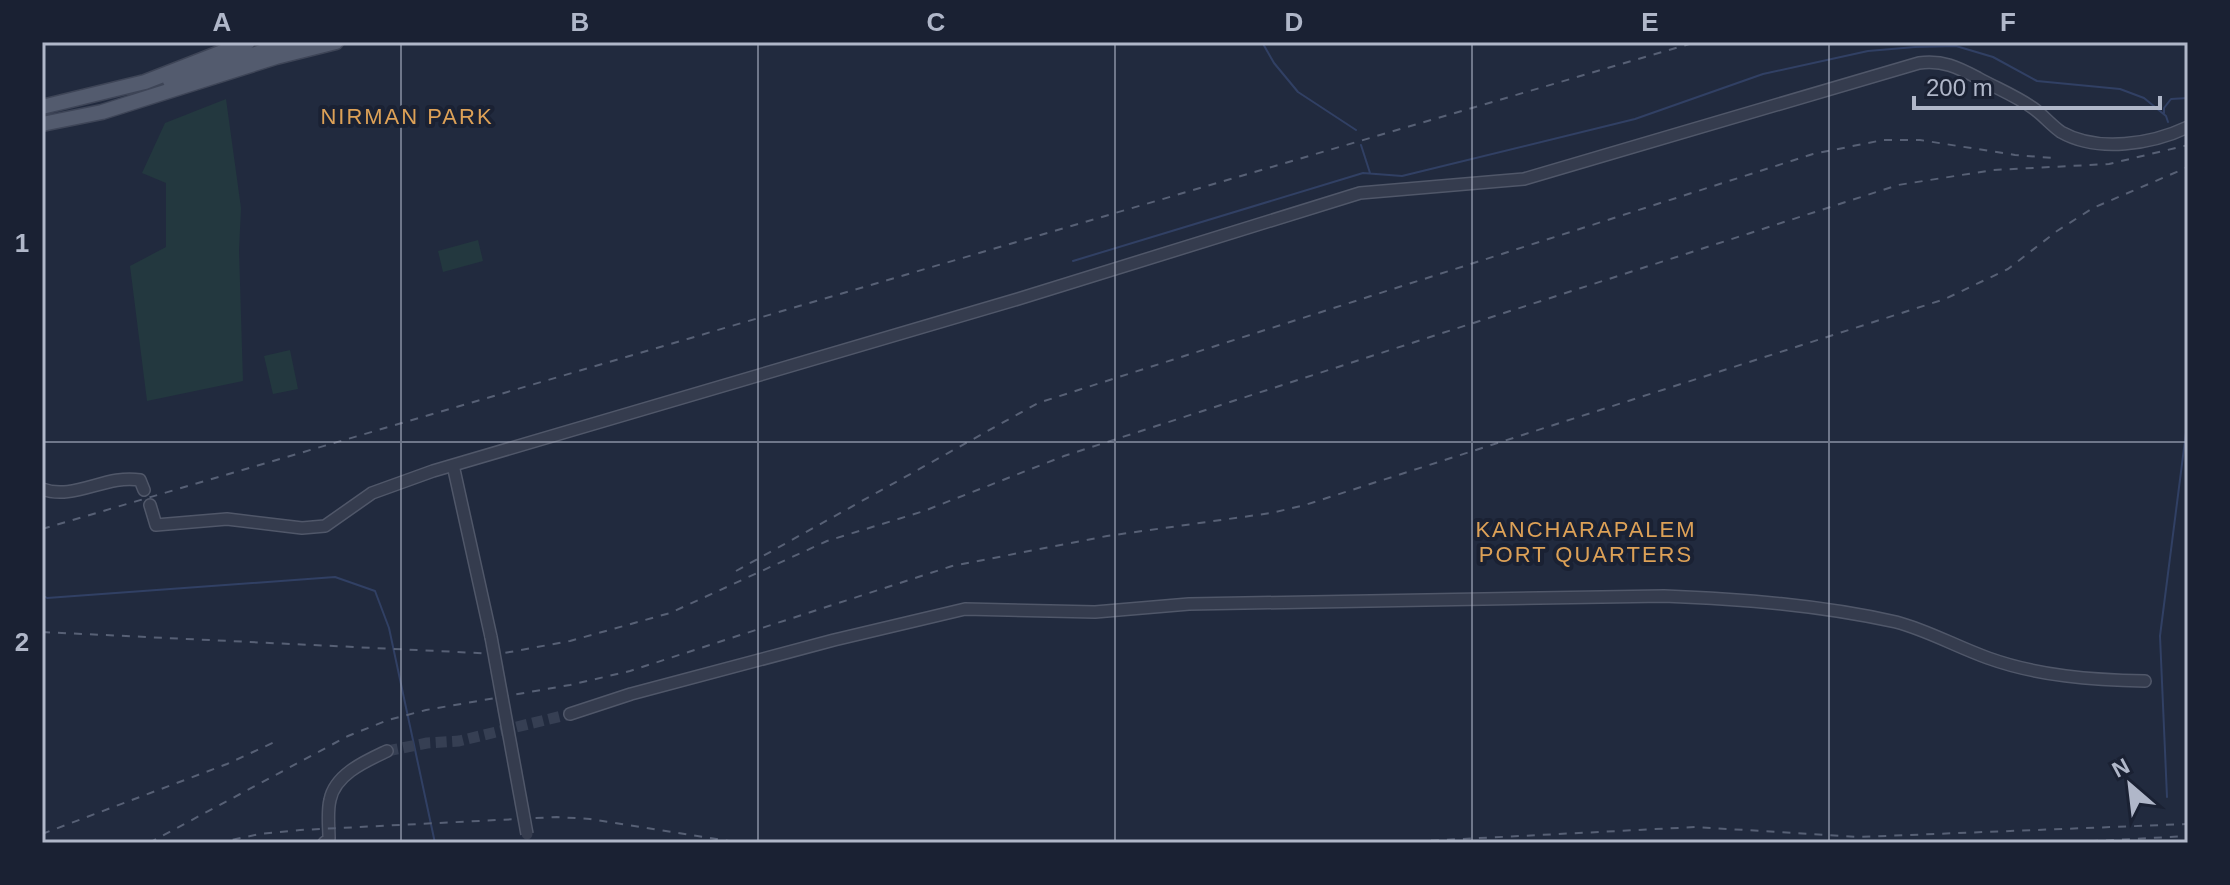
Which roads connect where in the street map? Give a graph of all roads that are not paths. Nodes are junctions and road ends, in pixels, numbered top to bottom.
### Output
1 (248, 42) edge
2 (293, 42) edge
3 (336, 42) edge
4 (42, 107) edge
5 (42, 115) edge
6 (42, 124) edge
7 (2183, 130) edge
8 (453, 465) junction
9 (42, 489) edge
10 (144, 490) dead end
11 (150, 505) dead end
12 (2145, 681) dead end
13 (570, 714) tunnel mouth
14 (387, 751) tunnel mouth
15 (528, 838) edge
16 (324, 843) edge

1 - 4 main road
2 - 5 main road
3 - 6 main road
7 - 8 street
8 - 11 street
8 - 15 street, bridge
9 - 10 street
12 - 13 street
14 - 16 street

